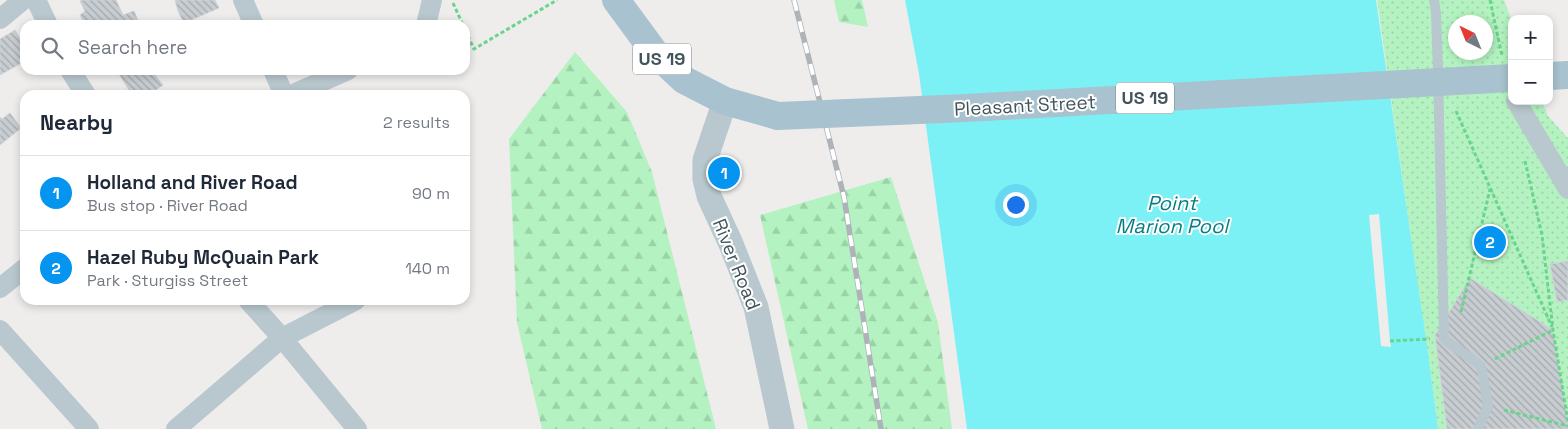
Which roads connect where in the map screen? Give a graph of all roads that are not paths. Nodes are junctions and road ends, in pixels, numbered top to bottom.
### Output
1 (23, 0) edge
2 (36, 0) edge
3 (243, 0) edge
4 (432, 0) edge
5 (616, 0) edge
6 (1434, 0) edge
7 (0, 19) edge
8 (46, 20) edge
9 (252, 20) edge
10 (427, 20) edge
11 (73, 75) edge
12 (275, 75) edge
13 (337, 75) edge
14 (1568, 75) edge
15 (1553, 76) edge
16 (83, 90) edge
17 (282, 90) edge
18 (302, 90) edge
19 (1508, 91) edge
20 (725, 101) junction
21 (1520, 105) edge
22 (1568, 189) edge
23 (20, 272) edge
24 (0, 288) edge
25 (252, 305) edge
26 (346, 305) edge
27 (0, 330) edge
28 (282, 338) junction
29 (90, 429) edge
30 (176, 429) edge
31 (357, 429) edge
32 (782, 429) edge
33 (1478, 429) edge

1 - 7 street
2 - 8 street
3 - 9 street
4 - 10 street
5 - 20 main road, US 19
6 - 33 lane
11 - 16 street
12 - 17 street
13 - 18 street
14 - 15 main road
19 - 20 main road, Pleasant Street / US 19, bridge
20 - 32 street, River Road
21 - 22 street
23 - 24 street
25 - 28 street
26 - 28 street
27 - 29 street
28 - 30 street
28 - 31 street

